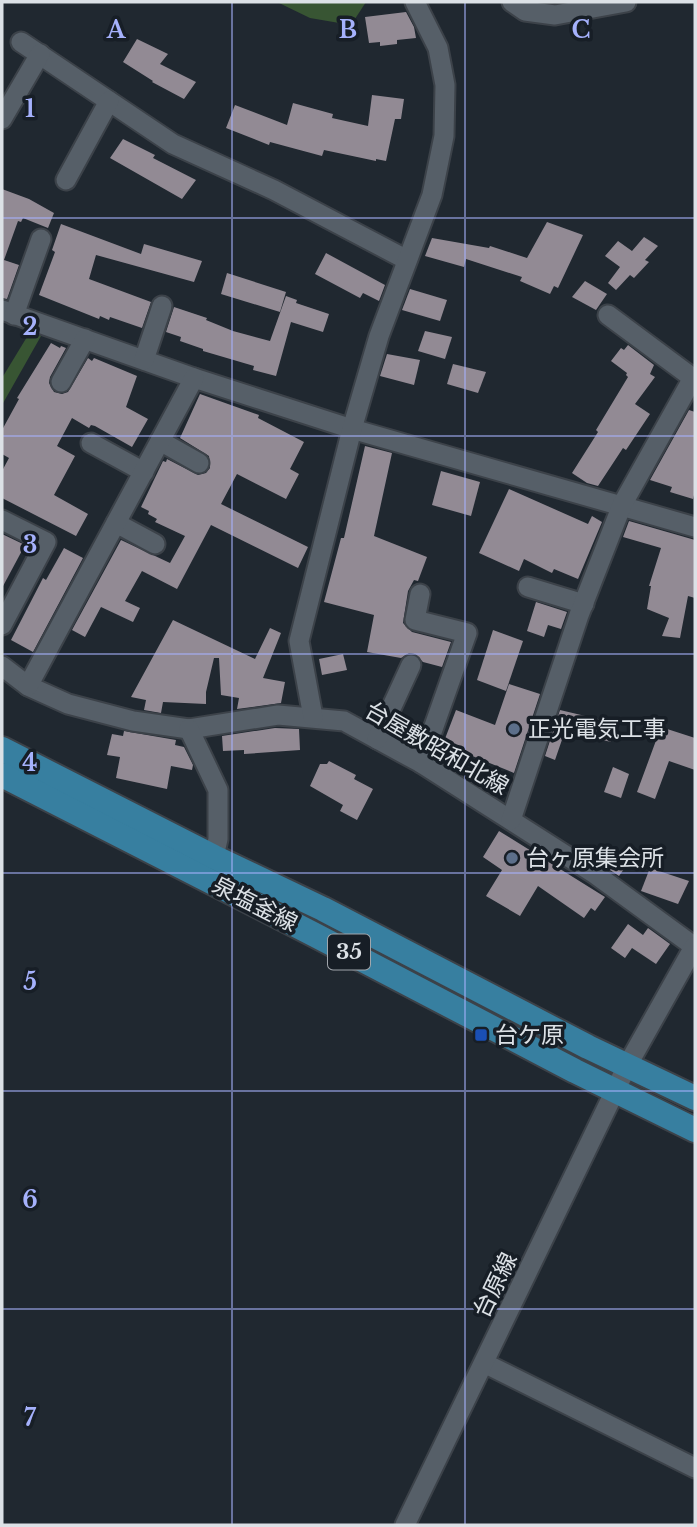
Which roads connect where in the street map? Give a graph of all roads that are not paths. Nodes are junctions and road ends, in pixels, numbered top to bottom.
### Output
1 (512, 2) edge
2 (626, 2) edge
3 (419, 4) edge
4 (22, 42) dead end
5 (40, 54) junction
6 (109, 101) junction
7 (2, 119) edge
8 (66, 180) dead end
9 (41, 239) dead end
10 (407, 260) junction
11 (162, 306) dead end
12 (8, 312) edge
13 (608, 315) dead end
14 (85, 340) junction
15 (144, 360) junction
16 (194, 378) junction
17 (61, 382) dead end
18 (352, 429) junction
19 (160, 441) junction
20 (91, 443) dead end
21 (200, 463) dead end
22 (144, 472) junction
23 (622, 505) junction
24 (2, 520) edge
25 (116, 523) junction
26 (695, 527) edge
27 (155, 544) dead end
28 (528, 587) dead end
29 (420, 594) dead end
30 (584, 604) junction
31 (2, 625) edge
32 (411, 665) dead end
33 (2, 666) edge
34 (28, 686) junction
35 (313, 718) junction
36 (189, 729) junction
37 (377, 739) junction
38 (2, 750) edge
39 (421, 763) junction
40 (2, 775) edge
41 (511, 820) junction
42 (214, 857) junction
43 (695, 947) edge
44 (627, 1066) junction
45 (615, 1091) junction
46 (695, 1098) edge
47 (695, 1129) edge
48 (484, 1363) junction
49 (695, 1468) edge
50 (405, 1525) edge

1 - 2 street
3 - 10 street
4 - 5 street
5 - 6 street
5 - 7 street
6 - 8 street
6 - 10 street
9 - 12 street
10 - 18 street
11 - 15 street
12 - 14 street
13 - 23 street
14 - 15 street
14 - 17 street
15 - 16 street
16 - 18 street
16 - 19 street
18 - 23 street
18 - 35 street
19 - 21 street
19 - 22 street
20 - 22 street
22 - 25 street
23 - 26 street
23 - 30 street
24 - 31 street
25 - 27 street
25 - 34 street
28 - 30 street
29 - 39 street
30 - 41 street
32 - 37 street
33 - 34 street, 台屋敷昭和北線
34 - 36 street, 台屋敷昭和北線
35 - 36 street, 台屋敷昭和北線
35 - 37 street, 台屋敷昭和北線
36 - 42 street
37 - 39 street, 台屋敷昭和北線
38 - 42 main road, 泉塩釜線 / 35
39 - 41 street, 台屋敷昭和北線
40 - 45 main road, 泉塩釜線 / 35
41 - 43 street, 台屋敷昭和北線
42 - 44 main road, 泉塩釜線 / 35
43 - 44 street, 台原線
44 - 45 street, 台原線
44 - 46 main road, 泉塩釜線 / 35
45 - 47 main road, 泉塩釜線 / 35
45 - 48 street, 台原線
48 - 49 street
48 - 50 street, 台原線

